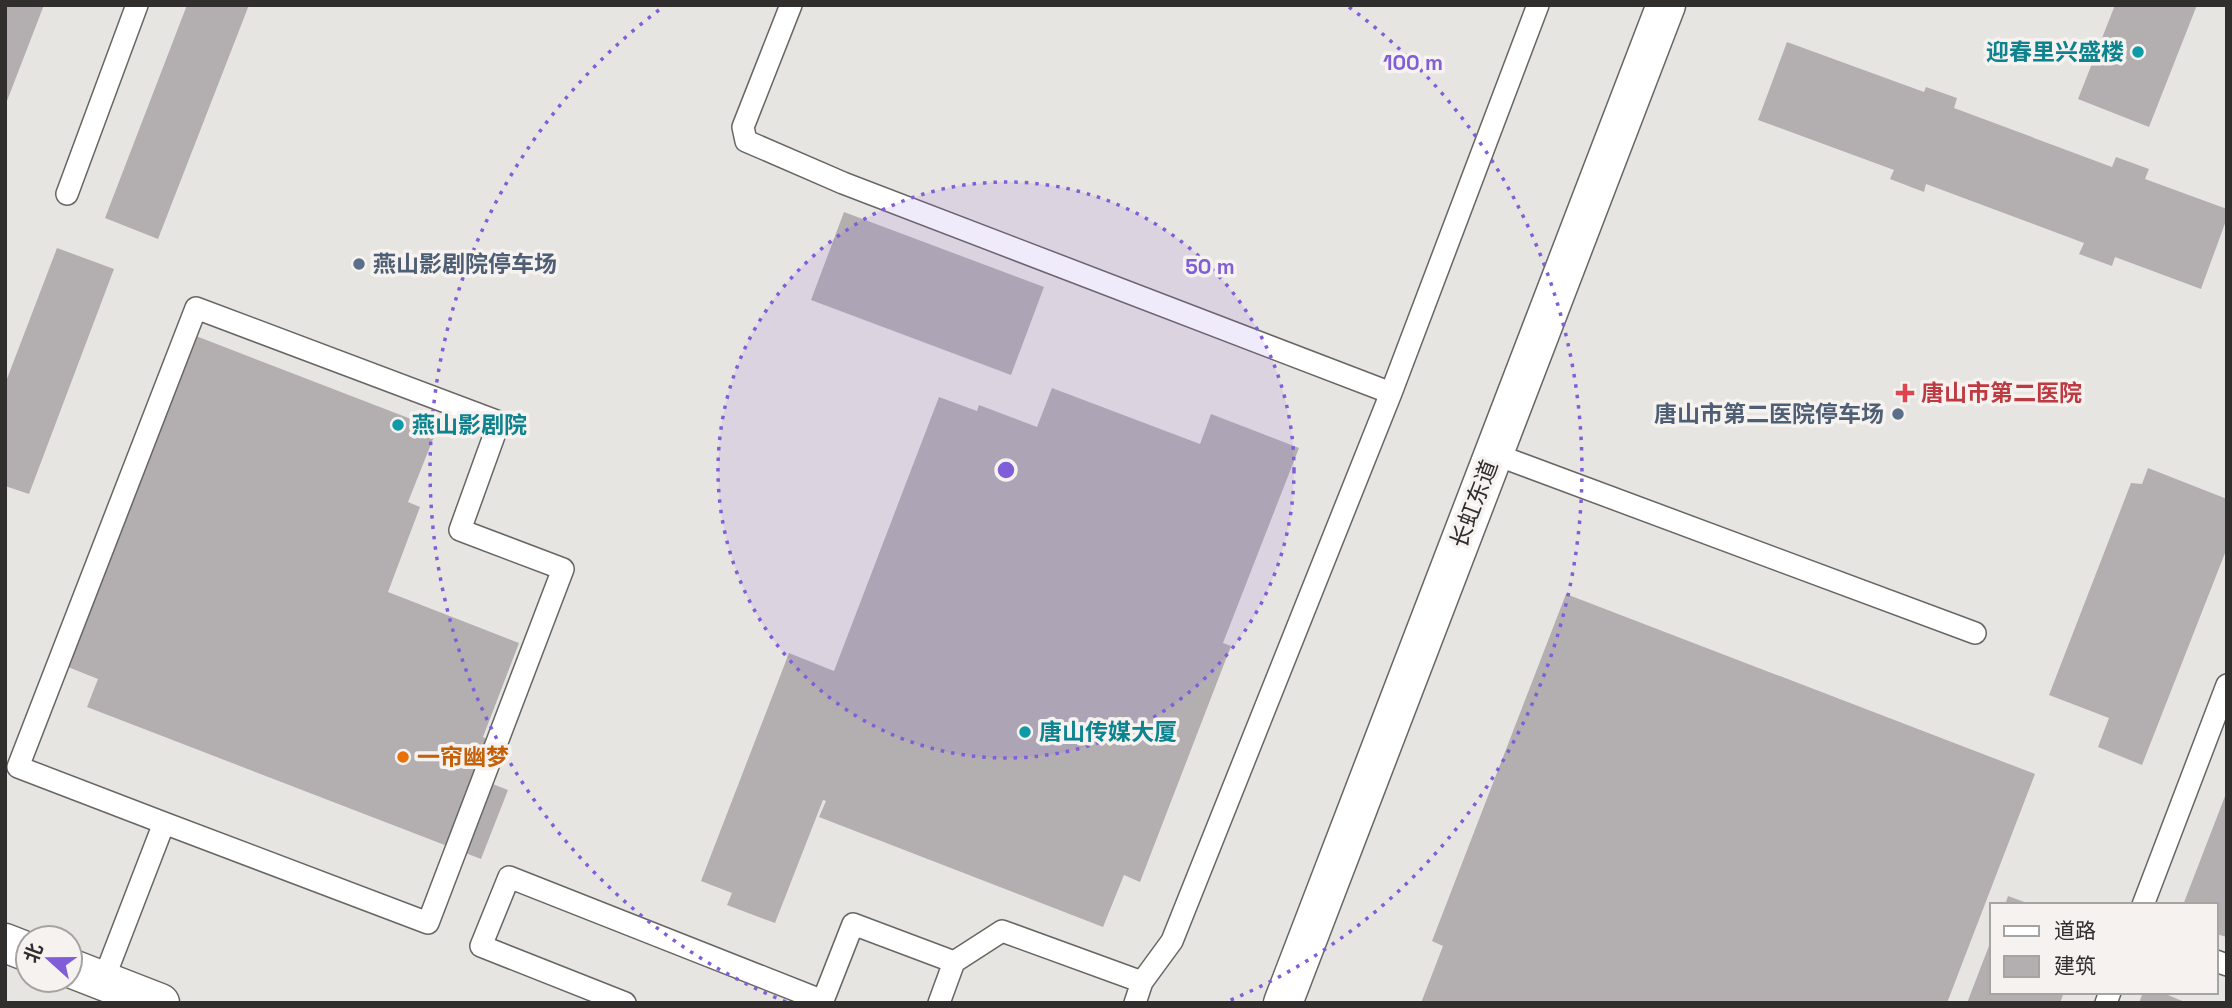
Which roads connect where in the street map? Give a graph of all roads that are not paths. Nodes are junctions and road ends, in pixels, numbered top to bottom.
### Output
1 (137, 5) edge
2 (791, 5) edge
3 (1538, 5) edge
4 (1666, 5) edge
5 (67, 194) dead end
6 (1391, 393) junction
7 (1494, 454) junction
8 (1975, 633) dead end
9 (2227, 685) edge
10 (164, 823) junction
11 (2144, 903) edge
12 (954, 962) junction
13 (87, 975) edge
14 (1142, 982) junction
15 (823, 1002) edge
16 (160, 1003) edge
17 (625, 1003) edge
18 (939, 1003) edge
19 (1135, 1003) edge
20 (1283, 1003) edge

1 - 5 lane
2 - 6 lane
3 - 6 lane
4 - 7 street, 长虹东道
6 - 14 lane
7 - 8 lane
7 - 20 street, 长虹东道
9 - 11 lane
10 - 10 lane
10 - 13 lane
12 - 14 lane
12 - 15 lane
12 - 18 lane
13 - 16 street
14 - 19 lane
15 - 17 lane

